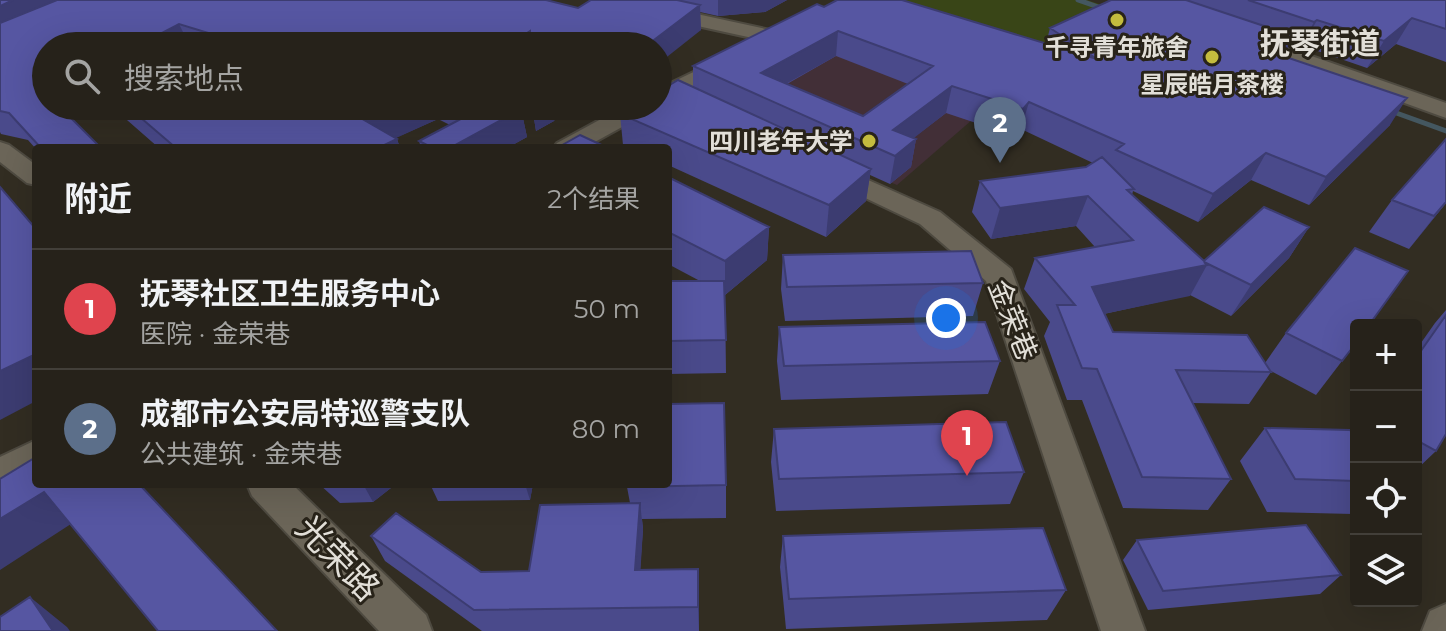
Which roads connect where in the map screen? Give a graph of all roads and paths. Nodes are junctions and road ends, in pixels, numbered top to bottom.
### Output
1 (606, 0) edge
2 (1225, 32) edge
3 (672, 97) edge
4 (1446, 111) edge
5 (626, 120) edge
6 (575, 144) edge
7 (0, 150) edge
8 (806, 159) edge
9 (32, 174) edge
10 (32, 457) edge
11 (0, 476) edge
12 (270, 488) edge
13 (410, 631) edge
14 (1123, 631) edge

1 - 3 street
2 - 4 street
5 - 6 street
7 - 9 street
8 - 14 street, 金荣巷
10 - 11 street
12 - 13 street, 光荣路

